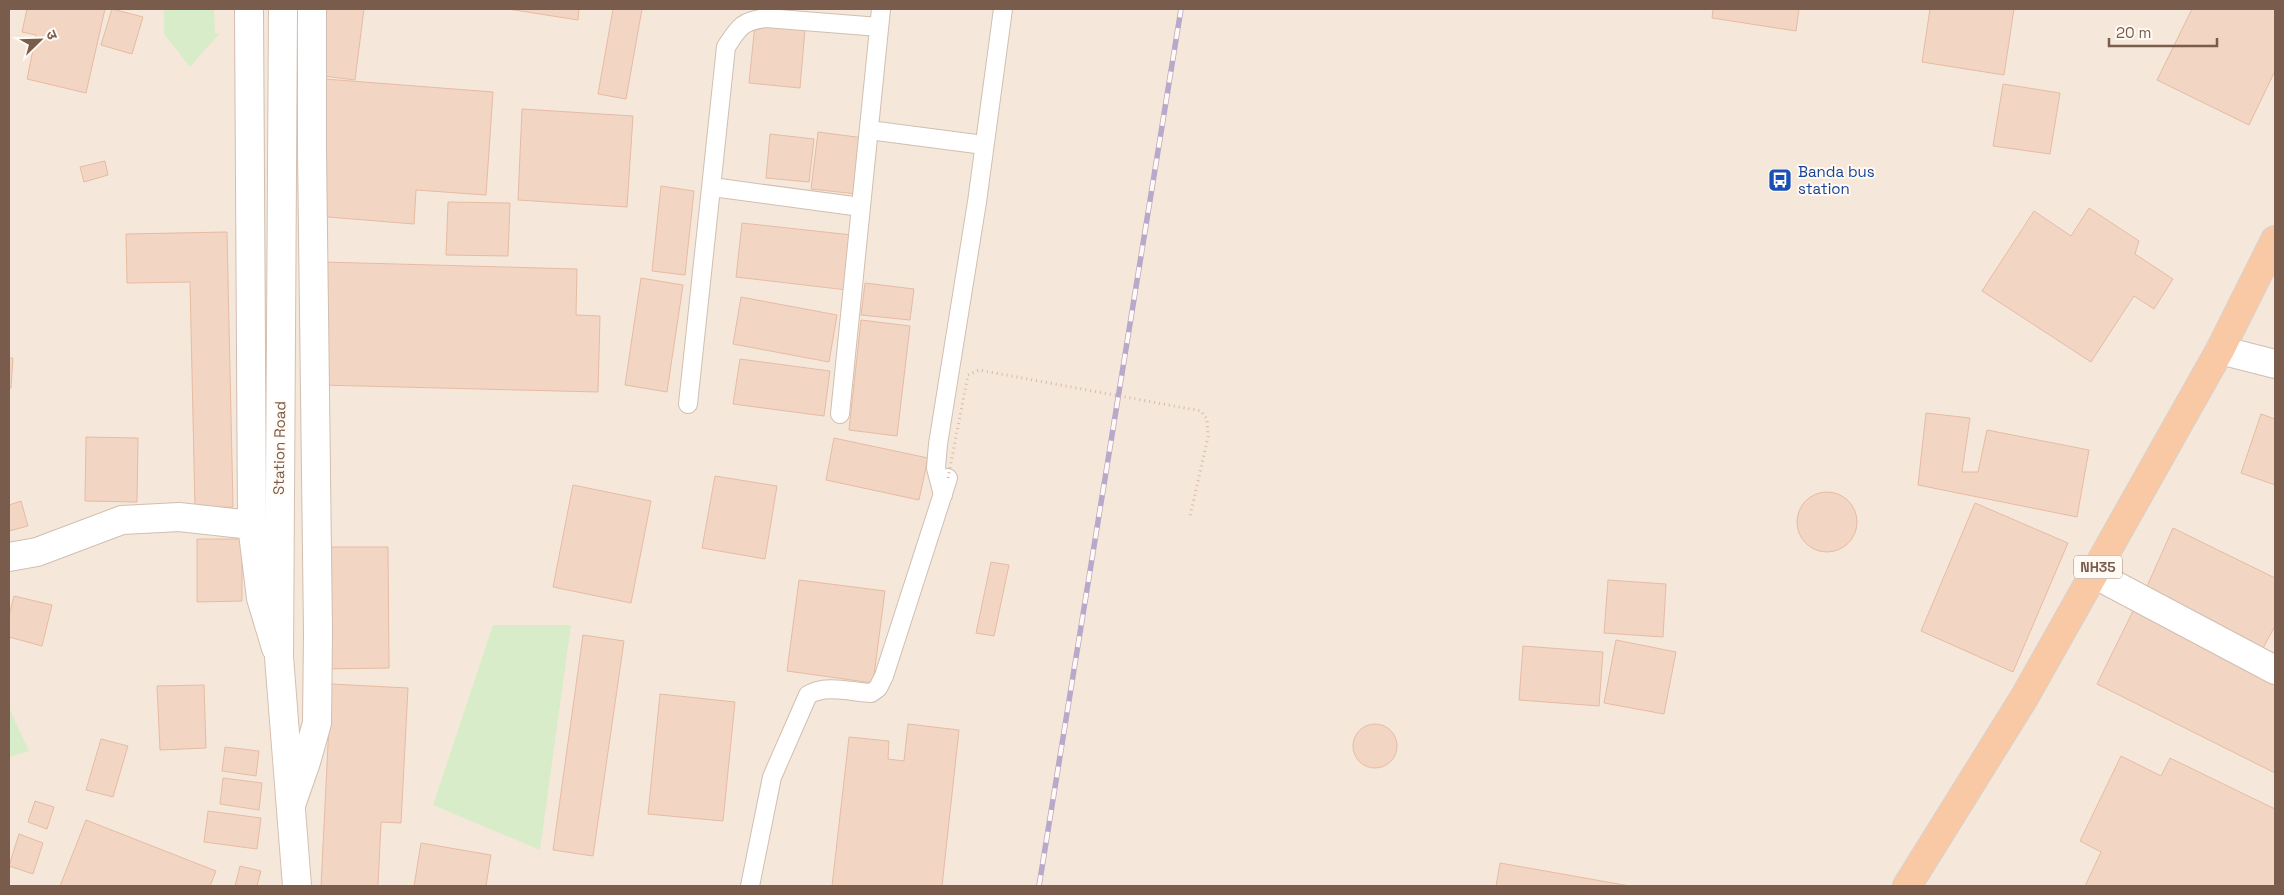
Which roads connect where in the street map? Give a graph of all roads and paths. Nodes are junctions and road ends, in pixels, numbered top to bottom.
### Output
1 (249, 9) edge
2 (283, 9) edge
3 (312, 9) edge
4 (881, 9) edge
5 (1003, 9) edge
6 (879, 27) junction
7 (869, 130) junction
8 (984, 145) junction
9 (712, 187) junction
10 (861, 207) junction
11 (2275, 240) edge
12 (2220, 350) junction
13 (2275, 364) edge
14 (688, 404) dead end
15 (840, 414) dead end
16 (948, 478) joint
17 (943, 496) junction
18 (1190, 516) dead end
19 (265, 526) junction
20 (9, 557) edge
21 (2094, 574) junction
22 (2275, 670) edge
23 (291, 805) junction
24 (297, 886) edge
25 (750, 886) edge
26 (1907, 886) edge

1 - 19 street
2 - 19 street, Station Road
3 - 23 street
4 - 6 lane
5 - 8 lane
6 - 7 lane
6 - 9 lane
7 - 8 lane
7 - 10 lane
8 - 17 lane
9 - 10 lane
9 - 14 lane
10 - 15 lane
11 - 12 highway, NH35
12 - 13 street
12 - 21 highway, NH35
16 - 17 lane
16 - 18 path, bridge
17 - 25 lane
19 - 20 street
19 - 23 street, Station Road
21 - 22 street
21 - 26 highway, NH35
23 - 24 street, Station Road

